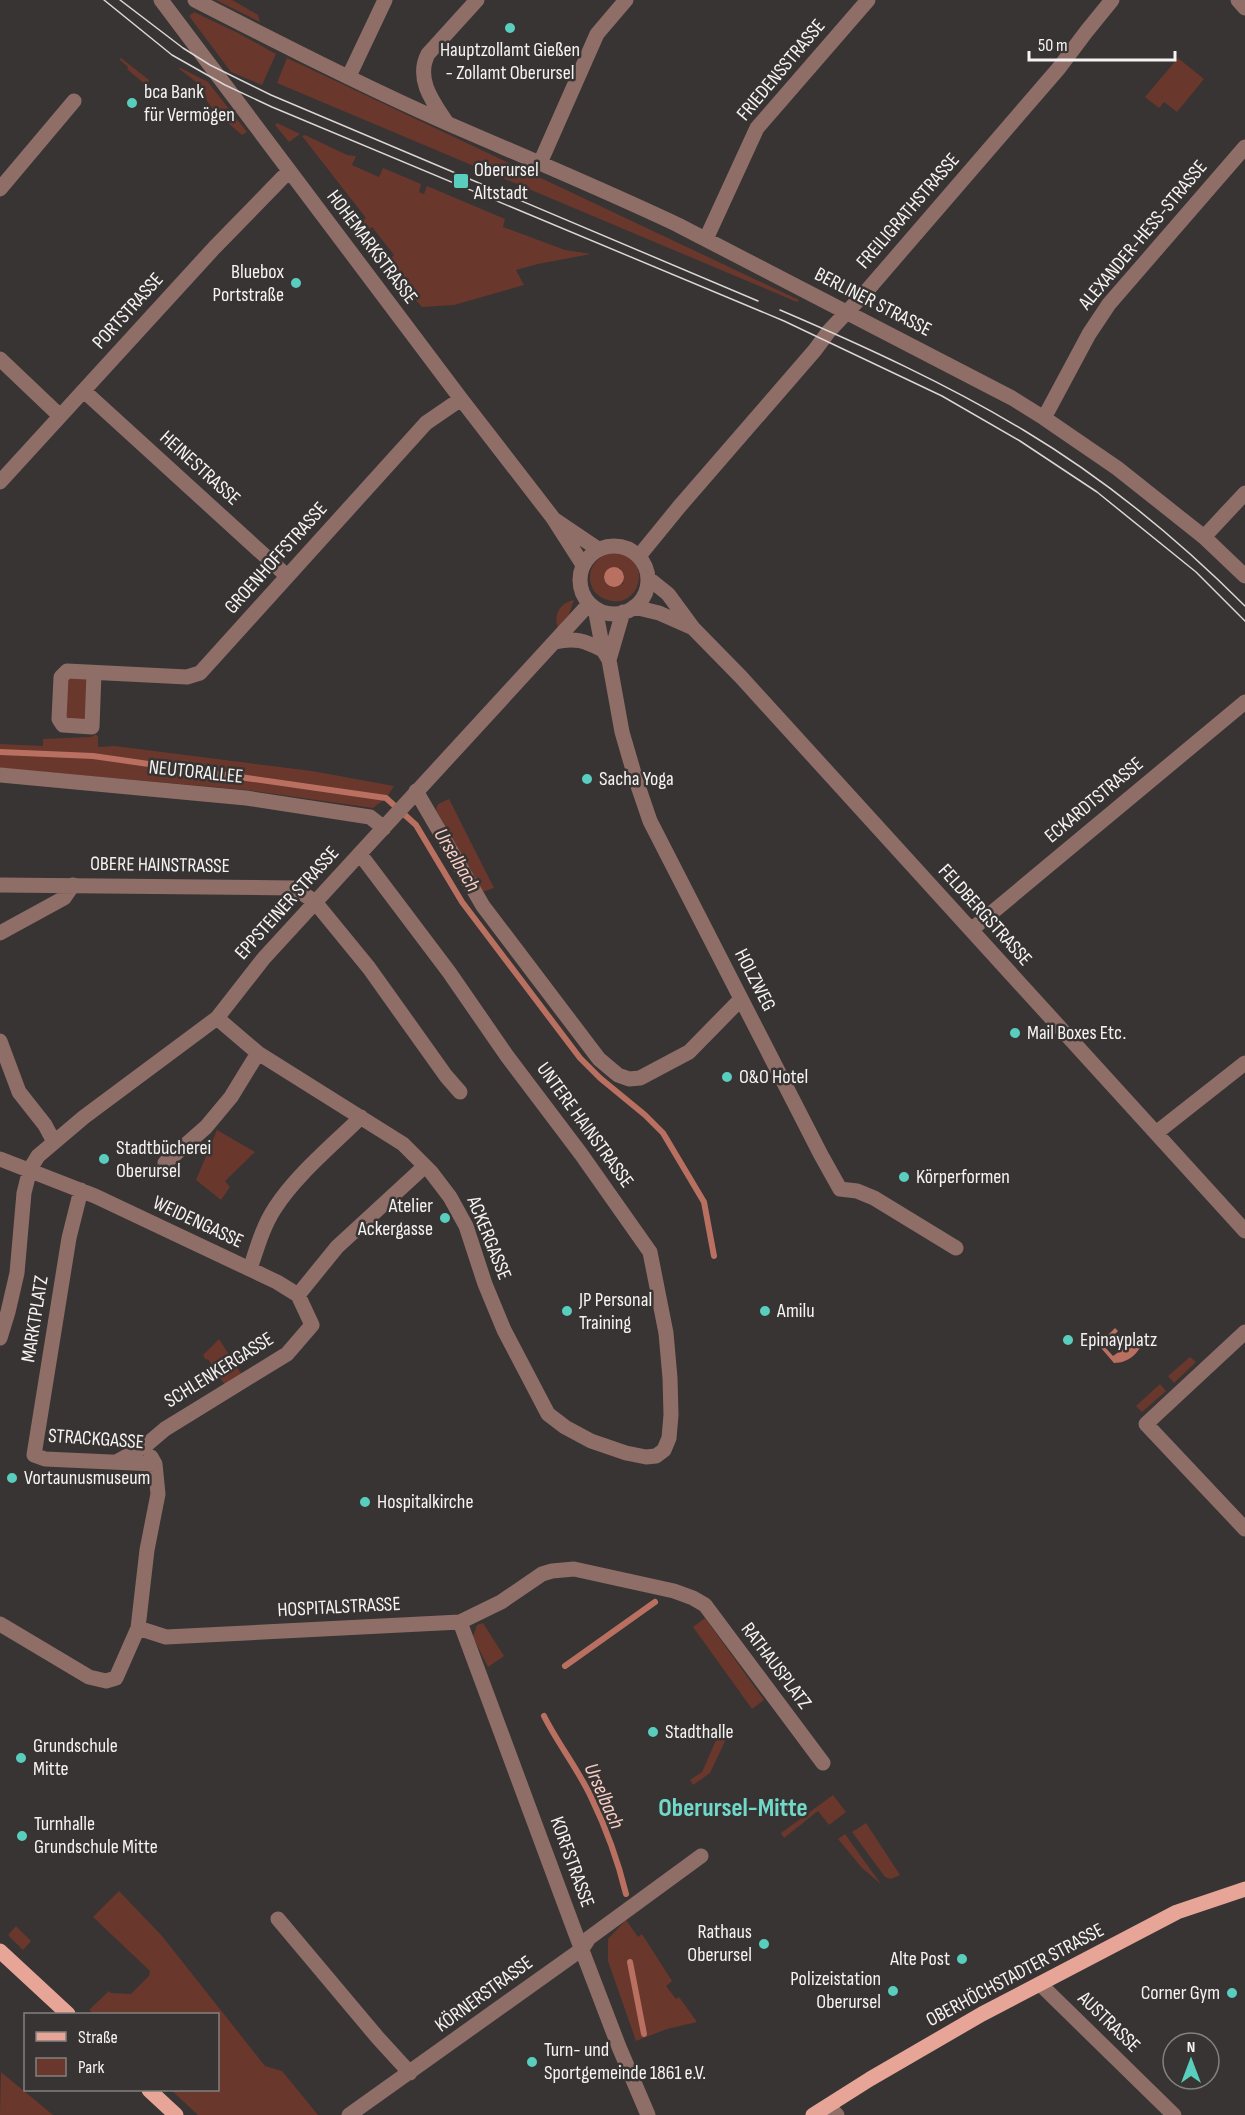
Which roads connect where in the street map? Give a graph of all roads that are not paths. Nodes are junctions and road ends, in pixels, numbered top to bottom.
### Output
1 (161, 0) edge
2 (195, 0) edge
3 (385, 0) edge
4 (477, 0) edge
5 (626, 0) edge
6 (868, 0) edge
7 (1112, 0) edge
8 (1238, 0) edge
9 (1245, 8) edge
10 (349, 76) junction
11 (74, 100) dead end
12 (447, 123) junction
13 (1245, 147) edge
14 (540, 163) junction
15 (289, 171) junction
16 (0, 189) edge
17 (706, 239) junction
18 (847, 312) junction
19 (0, 359) edge
20 (84, 391) junction
21 (461, 399) junction
22 (60, 416) junction
23 (1044, 418) junction
24 (0, 482) edge
25 (1245, 493) edge
26 (553, 518) junction
27 (1204, 537) junction
28 (598, 549) junction
29 (639, 556) junction
30 (583, 565) junction
31 (287, 576) junction
32 (1245, 576) edge
33 (648, 578) junction
34 (592, 606) junction
35 (629, 610) junction
36 (693, 628) junction
37 (555, 642) junction
38 (606, 655) junction
39 (94, 673) dead end
40 (1245, 702) edge
41 (0, 775) edge
42 (416, 791) junction
43 (394, 817) junction
44 (360, 854) junction
45 (0, 885) edge
46 (73, 885) junction
47 (315, 902) junction
48 (971, 930) junction
49 (0, 933) edge
50 (741, 999) junction
51 (216, 1017) junction
52 (0, 1041) edge
53 (258, 1053) junction
54 (1245, 1063) edge
55 (460, 1092) dead end
56 (361, 1117) junction
57 (1156, 1133) junction
58 (54, 1142) junction
59 (0, 1159) edge
60 (165, 1163) dead end
61 (425, 1166) junction
62 (30, 1169) junction
63 (81, 1190) junction
64 (1245, 1231) edge
65 (956, 1248) dead end
66 (250, 1269) junction
67 (298, 1295) junction
68 (1245, 1332) edge
69 (0, 1338) edge
70 (548, 1414) joint
71 (145, 1446) junction
72 (34, 1455) joint
73 (118, 1461) junction
74 (155, 1464) junction
75 (1245, 1530) edge
76 (693, 1598) joint
77 (460, 1622) junction
78 (0, 1624) edge
79 (138, 1628) junction
80 (823, 1763) dead end
81 (701, 1856) dead end
82 (1245, 1889) edge
83 (278, 1919) dead end
84 (582, 1949) junction
85 (0, 1951) edge
86 (1040, 1984) junction
87 (67, 2013) edge
88 (411, 2073) junction
89 (150, 2091) edge
90 (832, 2110) edge
91 (176, 2115) edge
92 (349, 2115) edge
93 (648, 2115) edge
94 (813, 2115) edge
95 (1174, 2115) edge

1 - 15 street, HOHEMARKSTRASSE
2 - 10 street, BERLINER STRASSE
3 - 10 street
4 - 12 street
5 - 14 street
6 - 17 street, FRIEDENSSTRASSE
7 - 18 street, FREILIGRATHSTRASSE
8 - 9 street
10 - 12 street, BERLINER STRASSE
11 - 16 street
12 - 14 street, BERLINER STRASSE
13 - 23 street, ALEXANDER-HESS-STRASSE
14 - 17 street, BERLINER STRASSE
15 - 20 street, PORTSTRASSE
15 - 21 street, HOHEMARKSTRASSE
17 - 18 street, BERLINER STRASSE
18 - 23 street, BERLINER STRASSE
18 - 29 street, FREILIGRATHSTRASSE
19 - 22 street
20 - 22 street, PORTSTRASSE
20 - 31 street, HEINESTRASSE
21 - 26 street, HOHEMARKSTRASSE
21 - 31 street, GROENHOFFSTRASSE
22 - 24 street, PORTSTRASSE
23 - 27 street, BERLINER STRASSE
25 - 27 street
26 - 28 street
26 - 30 street
27 - 32 street, BERLINER STRASSE
28 - 29 street
28 - 30 street
29 - 33 street
30 - 34 street
31 - 39 street, GROENHOFFSTRASSE
33 - 35 street
33 - 36 street, FELDBERGSTRASSE
34 - 35 street
34 - 37 street, EPPSTEINER STRASSE
34 - 38 street, HOLZWEG
35 - 36 street, FELDBERGSTRASSE
35 - 38 street, HOLZWEG
36 - 48 street, FELDBERGSTRASSE
37 - 38 street
37 - 42 street, EPPSTEINER STRASSE
38 - 50 street, HOLZWEG
40 - 48 street, ECKARDTSTRASSE
41 - 43 street, NEUTORALLEE
42 - 43 street, EPPSTEINER STRASSE
42 - 50 street
43 - 44 street, EPPSTEINER STRASSE
44 - 47 street, EPPSTEINER STRASSE
44 - 70 street, UNTERE HAINSTRASSE
45 - 46 street, OBERE HAINSTRASSE
46 - 47 street, OBERE HAINSTRASSE
46 - 49 street
47 - 51 street, EPPSTEINER STRASSE
47 - 55 street
48 - 57 street, FELDBERGSTRASSE
50 - 65 street, HOLZWEG
51 - 53 street, ACKERGASSE
51 - 58 street, EPPSTEINER STRASSE
52 - 58 street
53 - 56 street, ACKERGASSE
53 - 60 street
54 - 57 street
56 - 61 street, ACKERGASSE
56 - 66 street, WEIDENGASSE
57 - 64 street, FELDBERGSTRASSE
58 - 62 street, EPPSTEINER STRASSE
59 - 62 street, WEIDENGASSE
61 - 67 street
61 - 70 street, ACKERGASSE
62 - 63 street, WEIDENGASSE
62 - 69 street, MARKTPLATZ
63 - 66 street, WEIDENGASSE
63 - 72 street, MARKTPLATZ
66 - 67 street, WEIDENGASSE
67 - 71 street, SCHLENKERGASSE
68 - 75 street
71 - 73 street, SCHLENKERGASSE
71 - 74 street
72 - 73 street, STRACKGASSE
73 - 74 street, STRACKGASSE
74 - 79 street
76 - 77 street, HOSPITALSTRASSE
76 - 80 street, RATHAUSPLATZ
77 - 79 street, HOSPITALSTRASSE
77 - 84 street, KORFSTRASSE
78 - 79 street
81 - 84 street
82 - 86 main road, OBERHÖCHSTADTER STRASSE
83 - 88 street
84 - 88 street, KÖRNERSTRASSE
84 - 93 street, KORFSTRASSE
85 - 87 main road
86 - 90 main road, OBERHÖCHSTADTER STRASSE
86 - 95 street, AUSTRASSE
88 - 92 street, KÖRNERSTRASSE
89 - 91 main road
90 - 94 main road, OBERHÖCHSTADTER STRASSE

